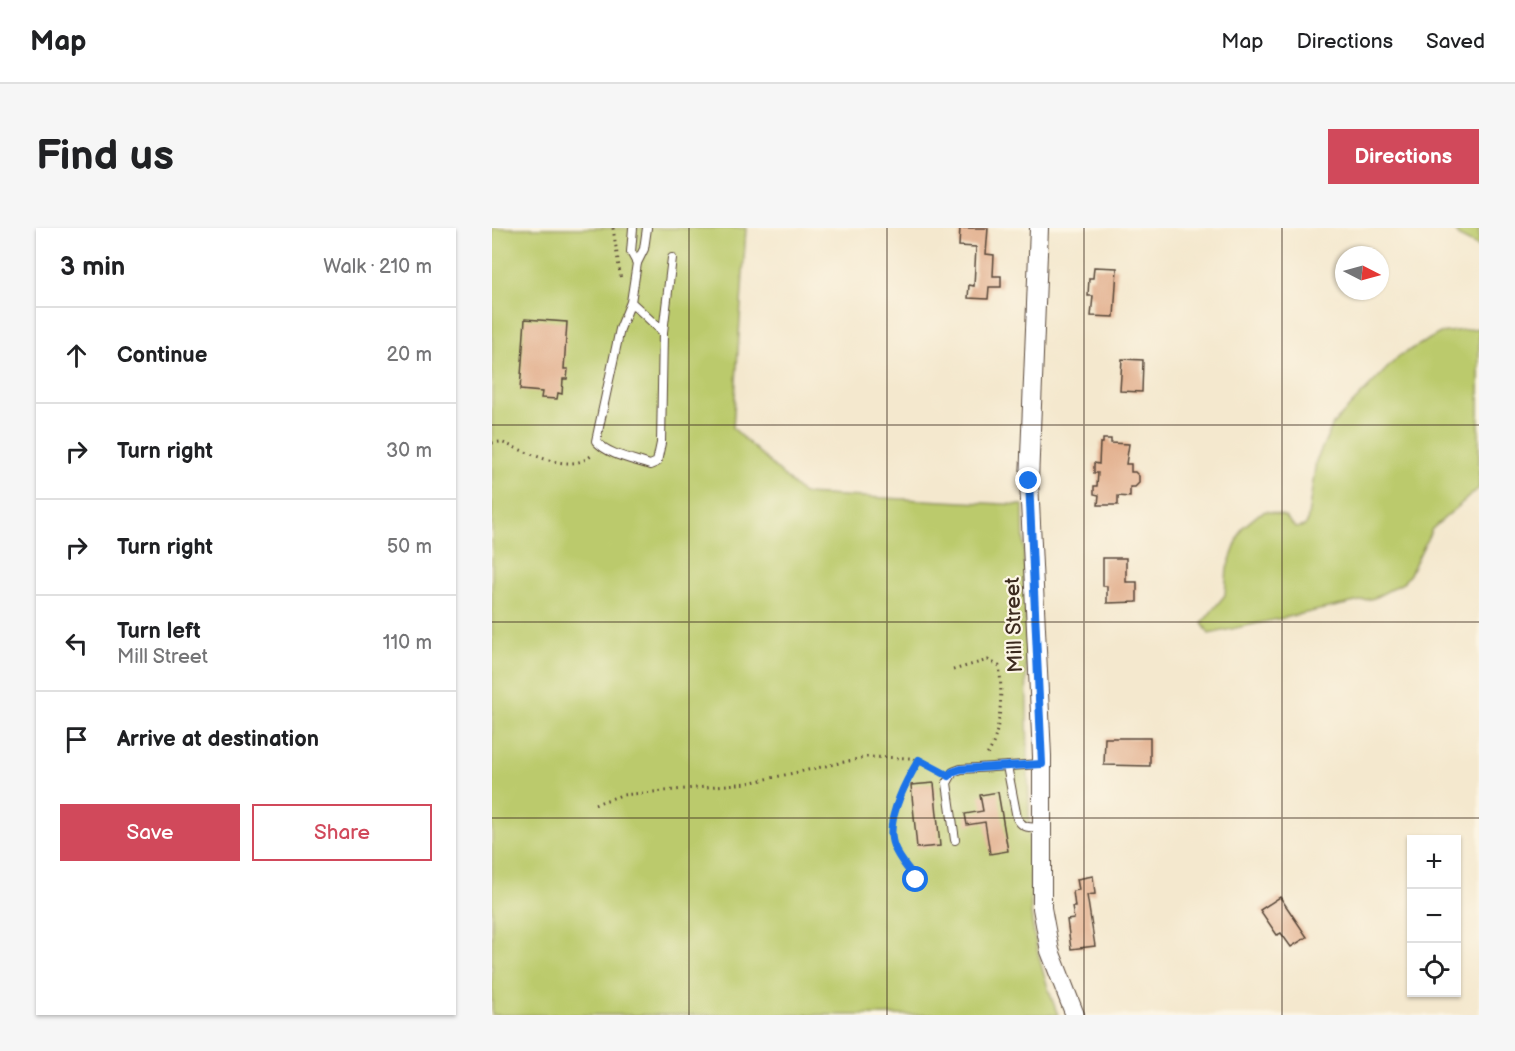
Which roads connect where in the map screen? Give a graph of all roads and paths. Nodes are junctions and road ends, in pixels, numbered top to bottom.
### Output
1 (613, 228) edge
2 (633, 228) edge
3 (646, 228) edge
4 (1040, 228) edge
5 (672, 258) dead end
6 (637, 263) junction
7 (631, 302) junction
8 (663, 332) junction
9 (492, 443) edge
10 (600, 446) junction
11 (953, 670) dead end
12 (919, 760) junction
13 (1042, 764) junction
14 (1007, 766) junction
15 (974, 768) junction
16 (949, 776) junction
17 (595, 804) dead end
18 (1042, 828) junction
19 (955, 840) dead end
20 (916, 880) dead end
21 (1075, 1015) edge

1 - 7 path
2 - 6 lane
3 - 6 lane
4 - 13 street, Mill Street
5 - 8 lane
6 - 7 lane
7 - 8 lane
7 - 10 lane
8 - 10 lane
9 - 10 path
11 - 15 path
12 - 16 path
12 - 17 path
12 - 20 path
13 - 14 lane
13 - 18 street, Mill Street
14 - 15 lane
14 - 18 lane
15 - 16 lane
16 - 19 lane
18 - 21 street, Mill Street

